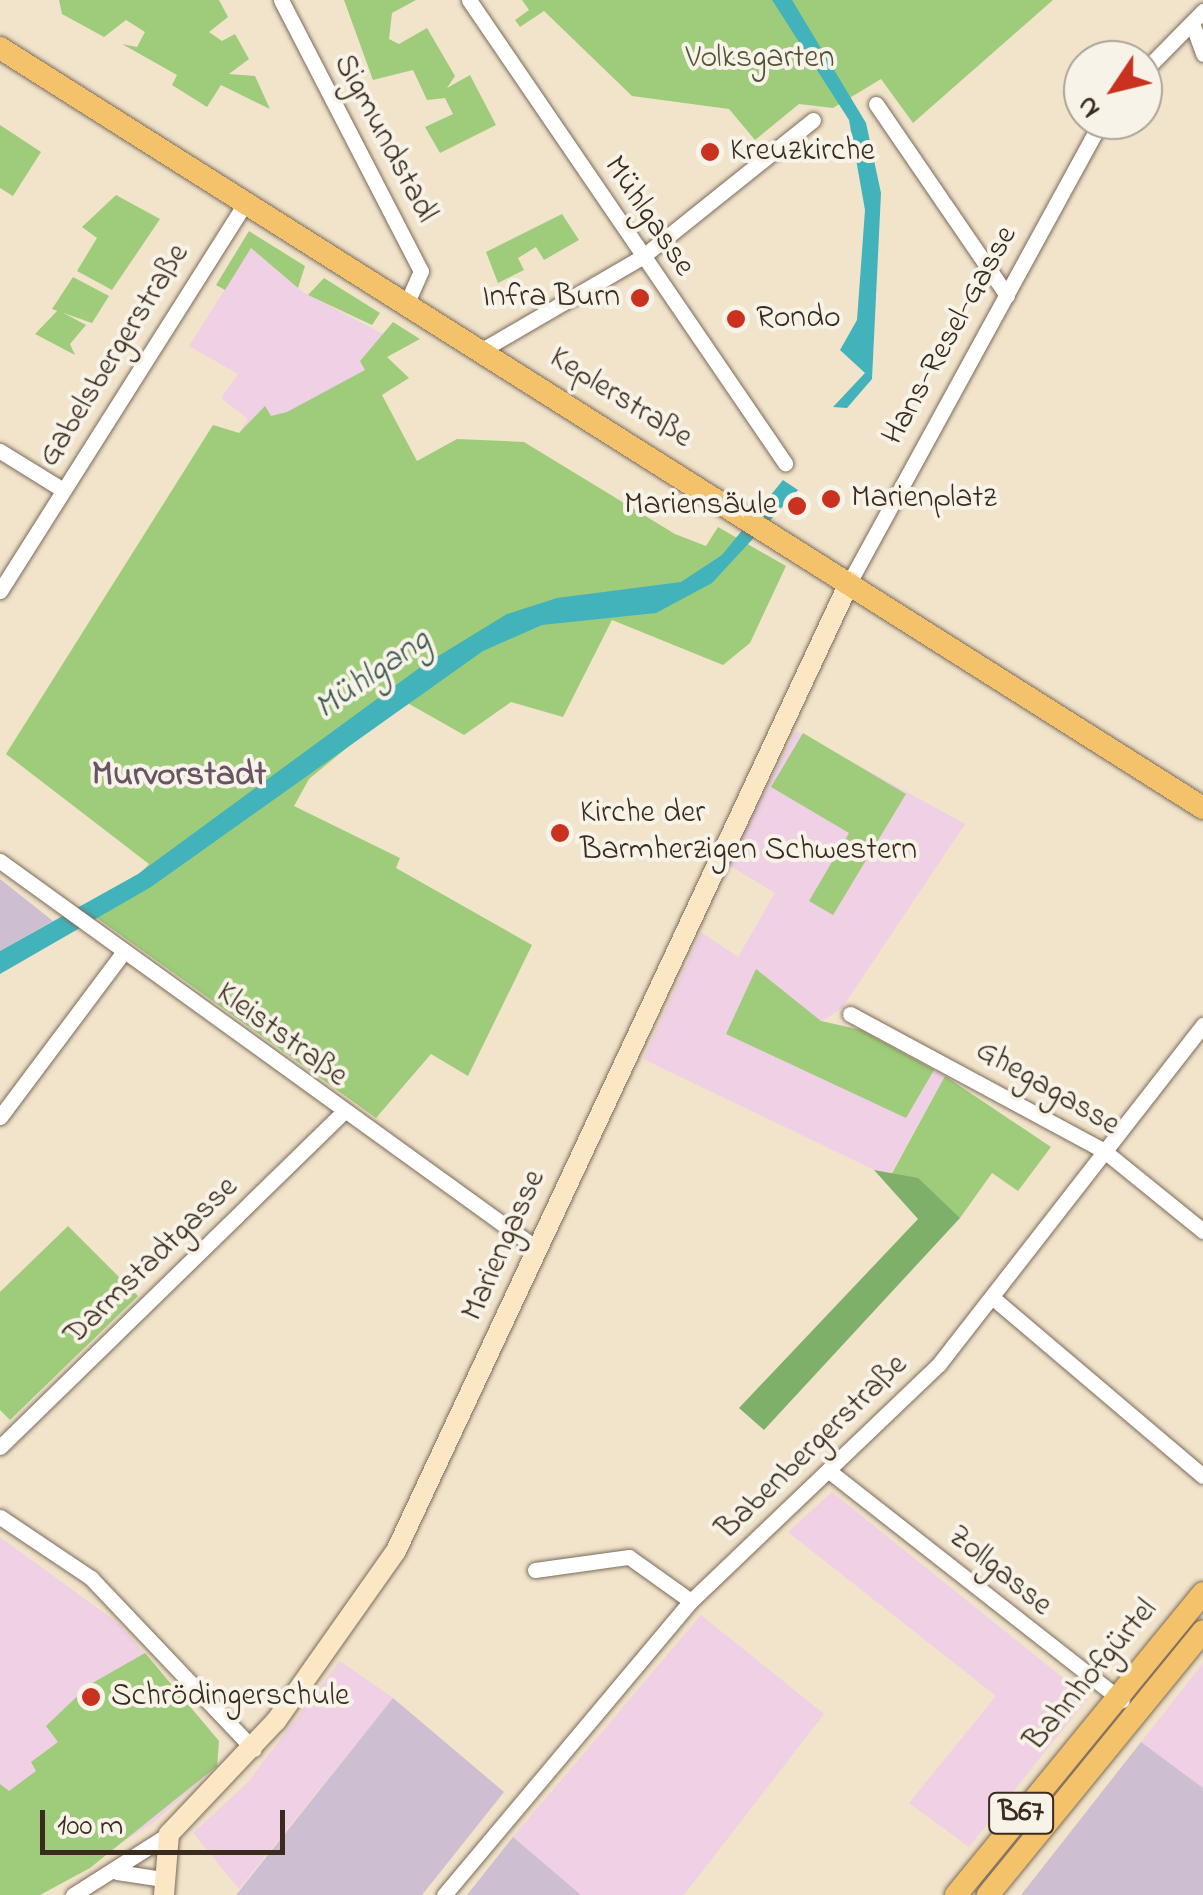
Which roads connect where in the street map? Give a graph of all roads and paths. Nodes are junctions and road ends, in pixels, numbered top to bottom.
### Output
1 (281, 0) edge
2 (469, 0) edge
3 (1197, 17) edge
4 (0, 48) edge
5 (1163, 52) edge
6 (1203, 54) edge
7 (876, 104) dead end
8 (813, 120) dead end
9 (1091, 140) edge
10 (246, 202) junction
11 (642, 258) junction
12 (1008, 295) junction
13 (406, 304) junction
14 (482, 350) junction
15 (0, 451) edge
16 (785, 463) dead end
17 (63, 490) junction
18 (850, 580) junction
19 (0, 590) edge
20 (1203, 808) edge
21 (0, 861) edge
22 (122, 954) junction
23 (850, 1014) dead end
24 (1203, 1026) edge
25 (341, 1114) junction
26 (0, 1117) edge
27 (1103, 1150) junction
28 (1203, 1231) edge
29 (536, 1248) junction
30 (994, 1298) junction
31 (0, 1448) edge
32 (829, 1471) junction
33 (1203, 1476) edge
34 (0, 1517) edge
35 (535, 1570) dead end
36 (1203, 1593) edge
37 (691, 1601) junction
38 (1203, 1631) edge
39 (1116, 1697) junction
40 (1138, 1711) junction
41 (253, 1749) junction
42 (169, 1834) junction
43 (116, 1872) junction
44 (163, 1887) edge
45 (73, 1895) edge
46 (444, 1895) edge
47 (956, 1895) edge
48 (988, 1895) edge

1 - 13 street, Sigmundstadl
2 - 11 street, Mühlgasse
3 - 5 street
3 - 6 street
4 - 10 main road, Keplerstraße
7 - 12 street
8 - 11 street
9 - 12 street, Hans-Resel-Gasse
10 - 13 main road, Keplerstraße
10 - 17 street, Gabelsbergerstraße
11 - 14 street
11 - 16 street, Mühlgasse
12 - 18 street, Hans-Resel-Gasse
13 - 14 main road, Keplerstraße
14 - 18 main road, Keplerstraße
15 - 17 street
17 - 19 street, Gabelsbergerstraße
18 - 20 main road, Keplerstraße
18 - 29 street, Mariengasse
21 - 22 street, Kleiststraße
22 - 25 street, Kleiststraße
22 - 26 street
23 - 27 street, Ghegagasse
24 - 27 street, Babenbergerstraße
25 - 29 street, Kleiststraße
25 - 31 street, Darmstadtgasse
27 - 28 street, Ghegagasse
27 - 30 street, Babenbergerstraße
29 - 41 street, Mariengasse
30 - 32 street, Babenbergerstraße
30 - 33 street
32 - 37 street, Babenbergerstraße
32 - 39 street, Zollgasse
34 - 41 street
35 - 37 street
36 - 39 main road, Bahnhofgürtel / B67
37 - 46 street, Babenbergerstraße
38 - 40 main road, Bahnhofgürtel / B67
39 - 40 street, Zollgasse
39 - 47 main road, Bahnhofgürtel / B67
40 - 48 main road, Bahnhofgürtel / B67
41 - 42 street, Mariengasse
42 - 43 street
42 - 44 street
43 - 44 street
43 - 45 street

